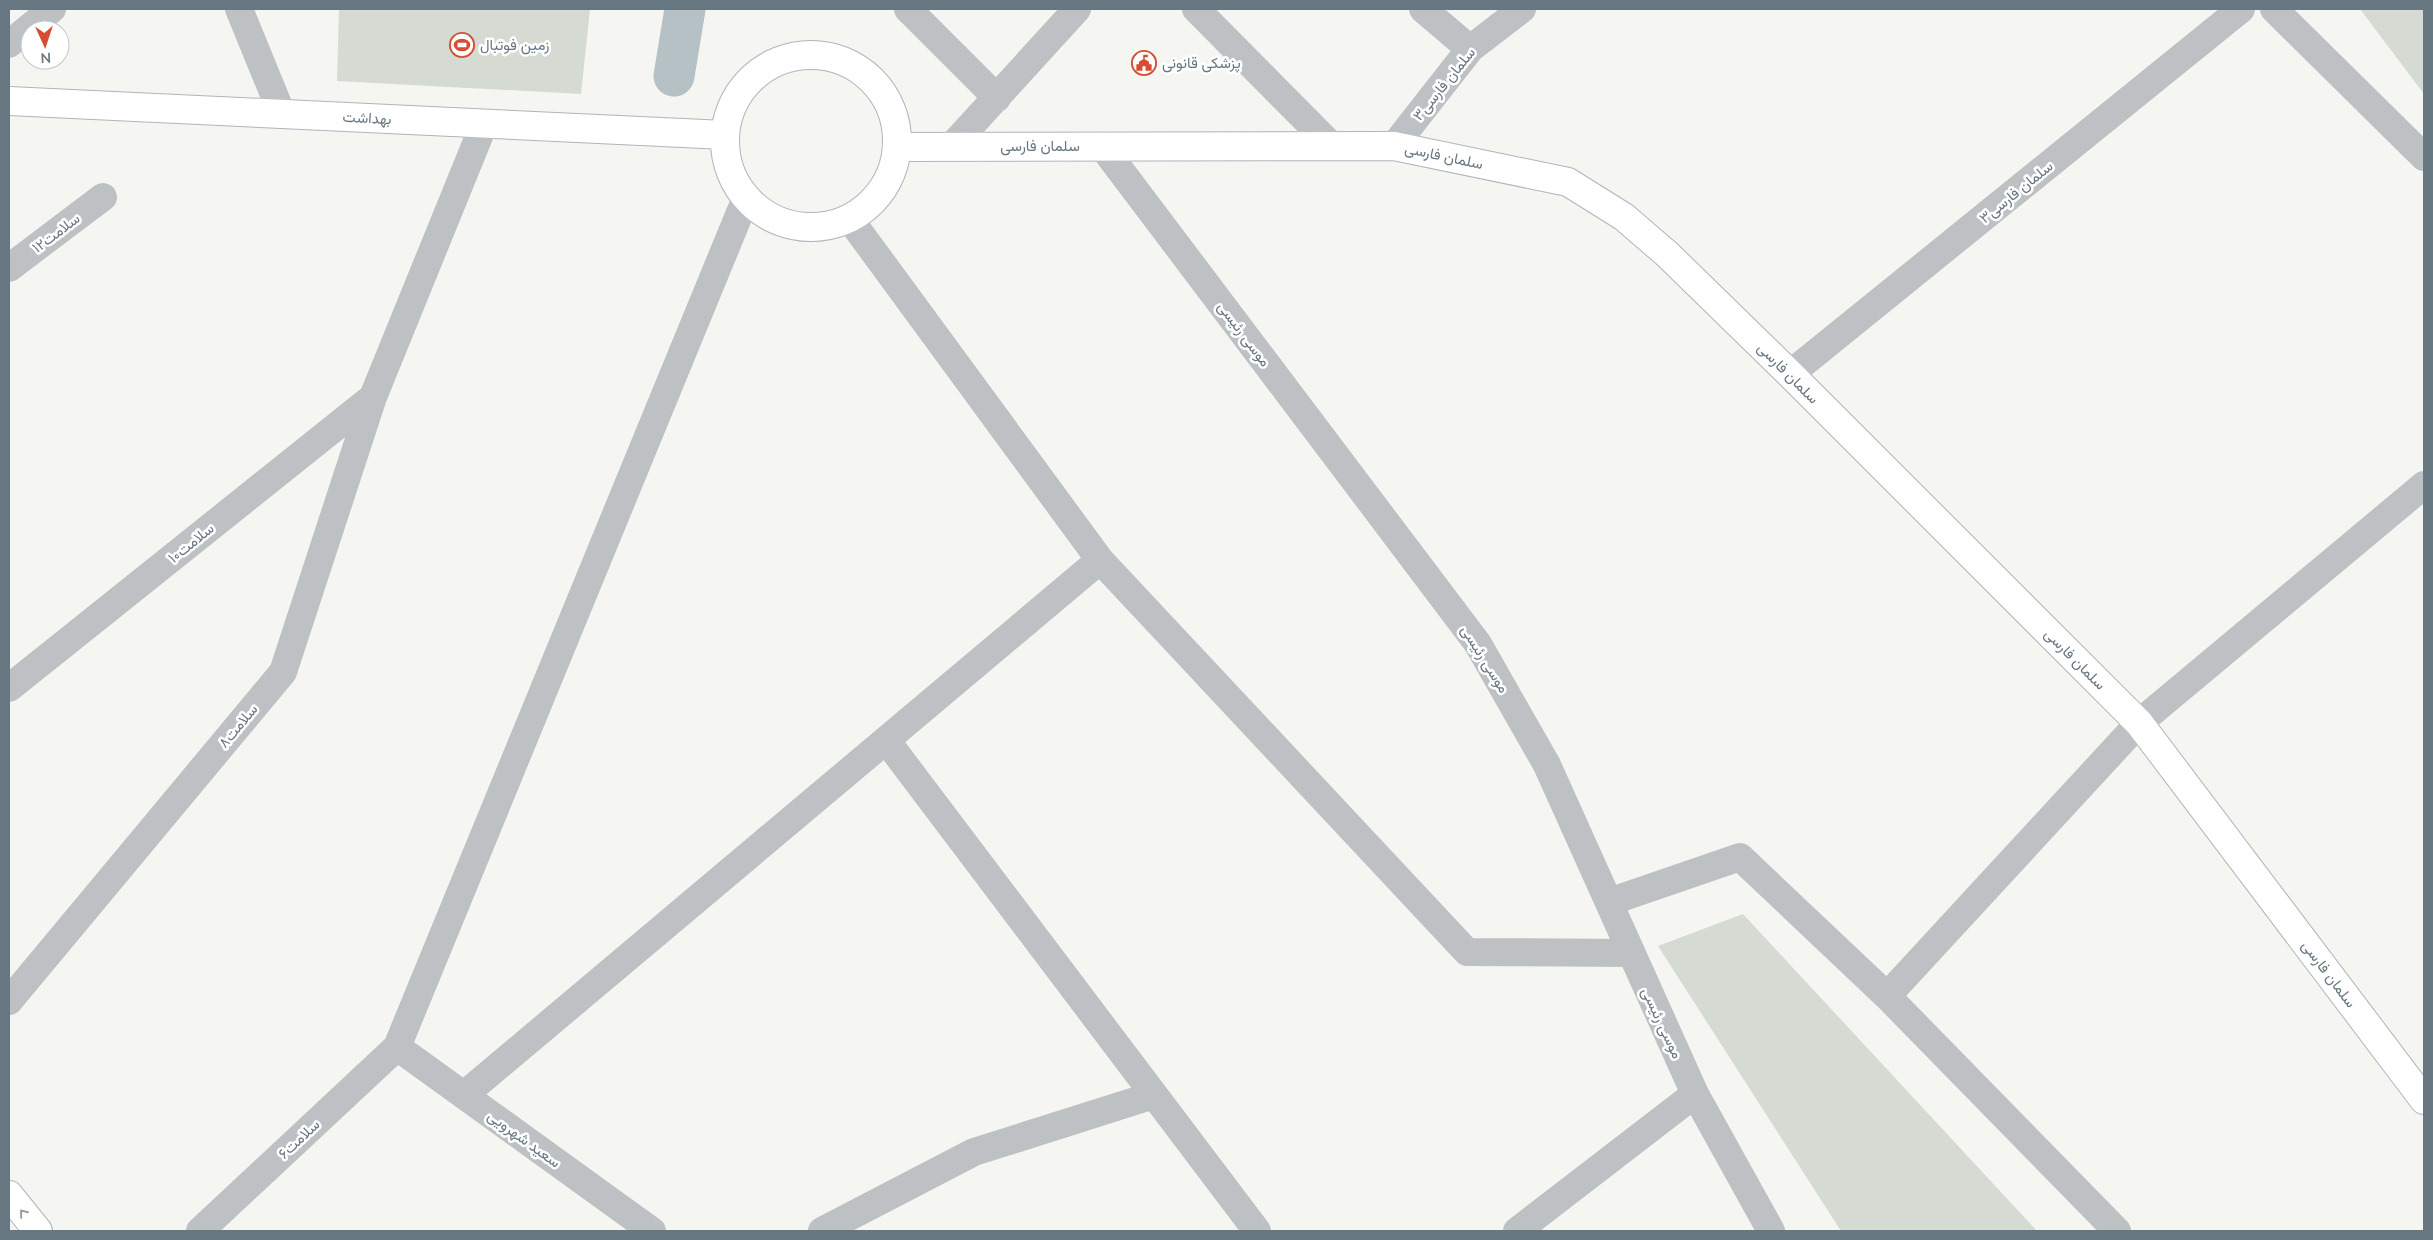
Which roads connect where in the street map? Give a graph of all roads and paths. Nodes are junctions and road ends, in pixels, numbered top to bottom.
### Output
1 (52, 9) edge
2 (239, 9) edge
3 (908, 9) edge
4 (1077, 9) edge
5 (1196, 9) edge
6 (1423, 9) edge
7 (1522, 9) edge
8 (2241, 9) edge
9 (2274, 9) edge
10 (9, 44) edge
11 (1470, 49) junction
12 (997, 98) junction
13 (9, 101) edge
14 (282, 114) junction
15 (484, 124) junction
16 (725, 135) junction
17 (952, 146) junction
18 (1102, 146) junction
19 (1332, 146) junction
20 (1394, 146) junction
21 (897, 147) junction
22 (2424, 157) edge
23 (103, 198) dead end
24 (746, 198) junction
25 (849, 218) junction
26 (9, 268) edge
27 (1790, 374) junction
28 (373, 398) junction
29 (2424, 485) edge
30 (1100, 560) junction
31 (9, 688) edge
32 (2139, 723) junction
33 (886, 740) junction
34 (1609, 902) junction
35 (1631, 953) junction
36 (1886, 996) junction
37 (9, 1001) edge
38 (397, 1047) junction
39 (1695, 1094) junction
40 (464, 1095) junction
41 (1154, 1095) junction
42 (2424, 1100) edge
43 (9, 1195) edge
44 (38, 1231) edge
45 (200, 1231) edge
46 (652, 1231) edge
47 (822, 1231) edge
48 (1258, 1231) edge
49 (1517, 1231) edge
50 (1771, 1231) edge
51 (2117, 1231) edge

1 - 10 street
2 - 14 street
3 - 12 street
4 - 12 street
5 - 19 street
6 - 11 street
7 - 11 street, سلمان فارسی۳
8 - 27 street, سلمان فارسی۳
9 - 22 street
11 - 20 street, سلمان فارسی۳
12 - 17 street
13 - 14 street, بهداشت
14 - 15 street, بهداشت
15 - 16 street, بهداشت
15 - 28 street, سلامت۸
16 - 21 street
16 - 24 street
17 - 18 street, سلمان فارسی
17 - 21 street, سلمان فارسی
18 - 19 street, سلمان فارسی
18 - 34 street, موسی رئیسی
19 - 20 street, سلمان فارسی
20 - 27 street, سلمان فارسی
21 - 25 street
23 - 26 street, سلامت۱۲
24 - 25 street
24 - 38 street
25 - 30 street
27 - 32 street, سلمان فارسی
28 - 31 street, سلامت۱۰
28 - 37 street, سلامت۸
29 - 32 street
30 - 33 street
30 - 35 street
32 - 36 street
32 - 42 street, سلمان فارسی
33 - 40 street
33 - 41 street
34 - 35 street, موسی رئیسی
34 - 36 street
35 - 39 street, موسی رئیسی
36 - 51 street
38 - 40 street, سعید شهرویی
38 - 45 street, سلامت۶
39 - 49 street
39 - 50 street, موسی رئیسی
40 - 46 street, سعید شهرویی
41 - 47 street
41 - 48 street
44 -> 43 street

